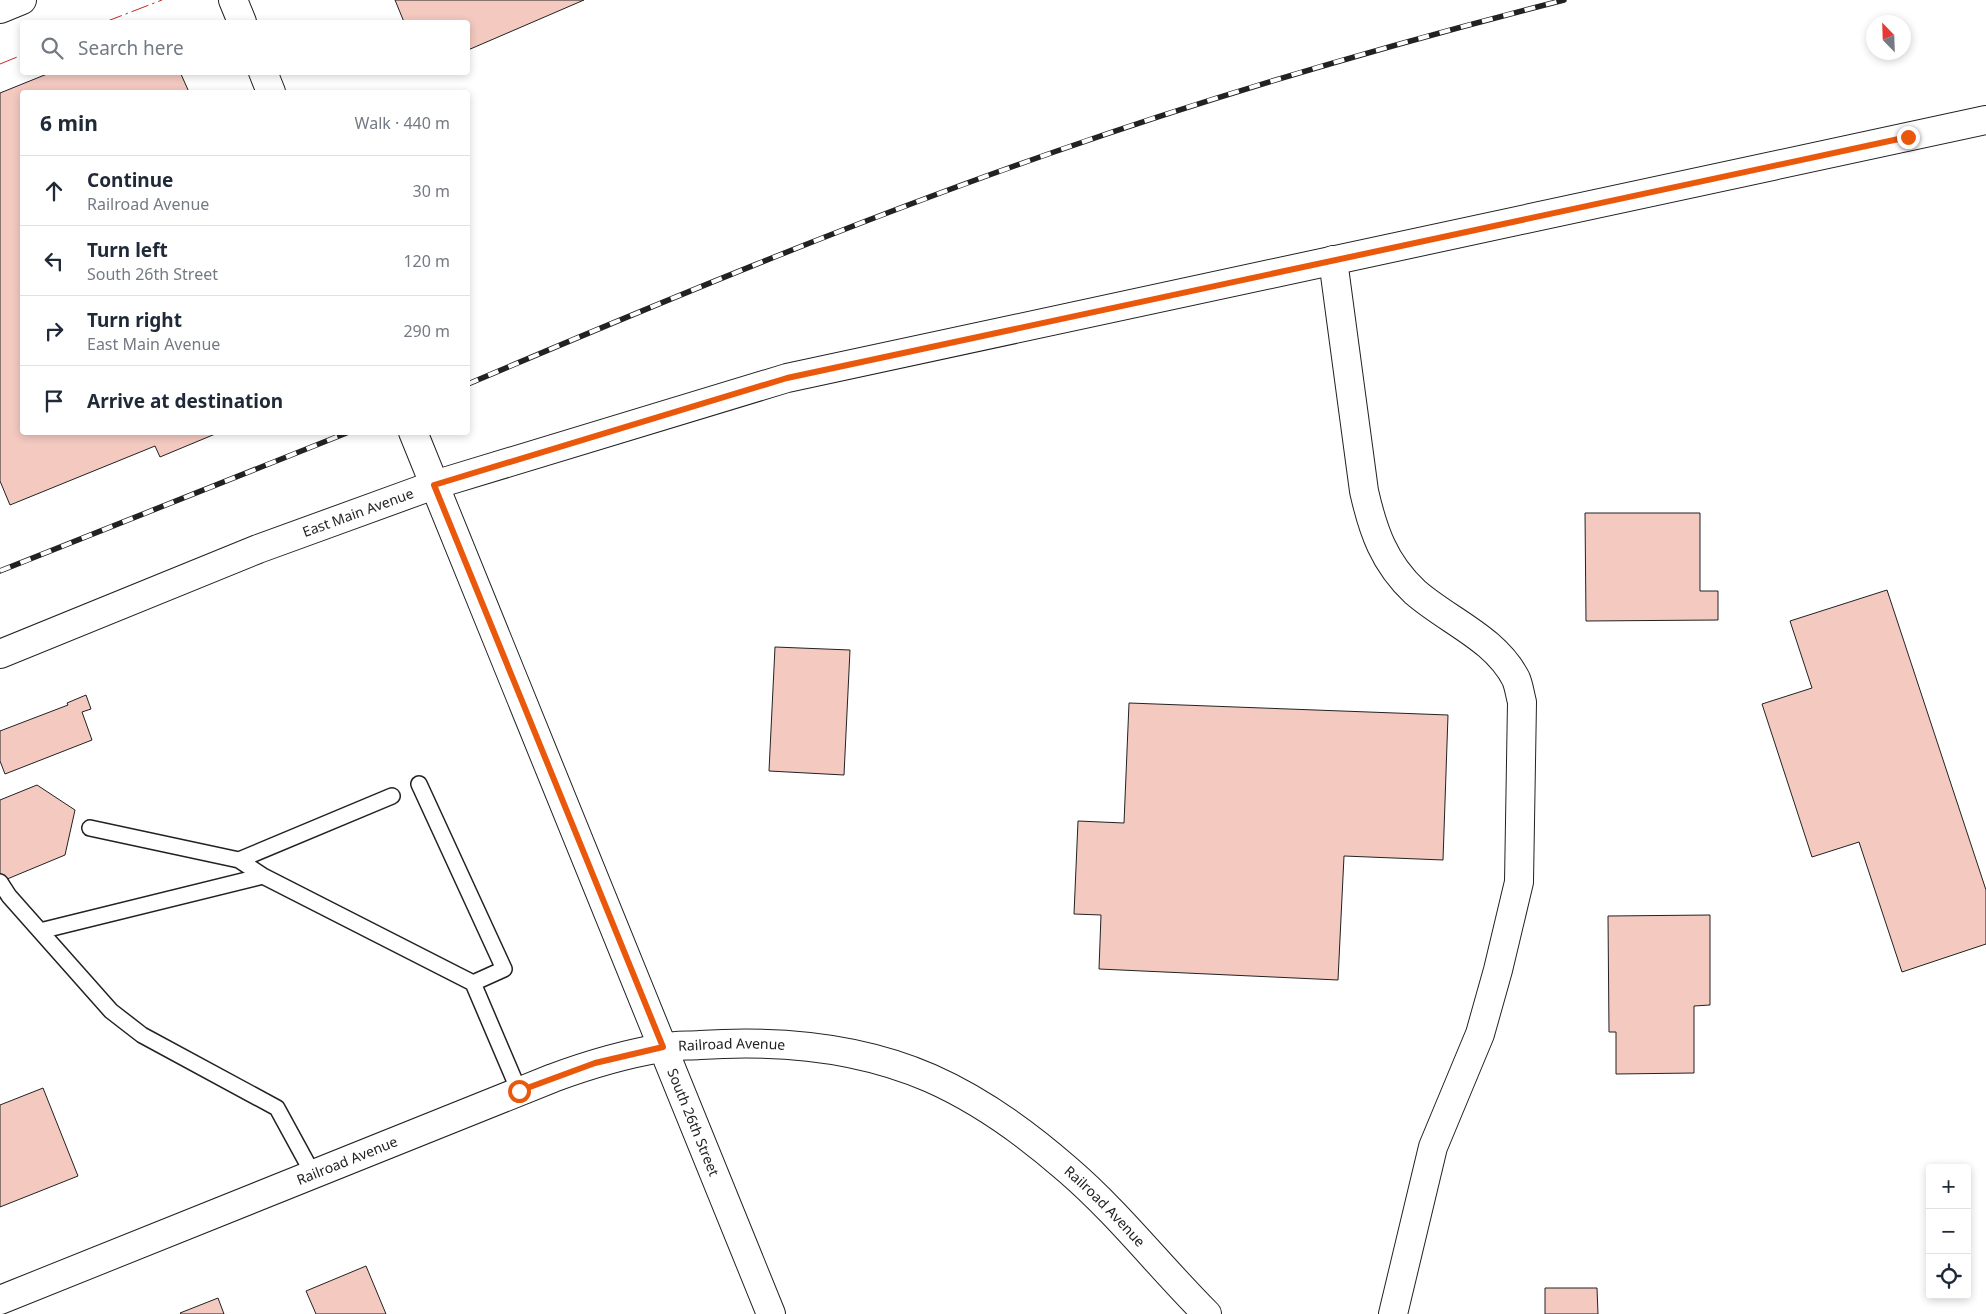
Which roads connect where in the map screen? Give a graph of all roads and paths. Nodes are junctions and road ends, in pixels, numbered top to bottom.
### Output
1 (22, 0) edge
2 (233, 0) edge
3 (0, 9) edge
4 (241, 20) edge
5 (264, 75) edge
6 (270, 90) edge
7 (1986, 120) edge
8 (1333, 260) junction
9 (414, 435) edge
10 (434, 485) junction
11 (0, 654) edge
12 (419, 784) dead end
13 (392, 796) dead end
14 (90, 828) dead end
15 (239, 860) junction
16 (263, 876) junction
17 (0, 882) edge
18 (40, 931) junction
19 (473, 983) junction
20 (663, 1047) junction
21 (519, 1091) junction
22 (313, 1174) junction
23 (0, 1300) edge
24 (771, 1314) edge
25 (1207, 1314) edge
26 (1393, 1314) edge

1 - 3 street
2 - 4 street
5 - 6 street
7 - 8 street, East Main Avenue
8 - 10 street, East Main Avenue
8 - 26 street
9 - 10 street, South 26th Street
10 - 11 street, East Main Avenue
10 - 20 street, South 26th Street
12 - 19 lane
13 - 15 lane
14 - 15 lane
15 - 16 lane
16 - 18 lane
16 - 19 lane
17 - 18 lane
18 - 22 lane
19 - 21 lane
20 - 21 street, Railroad Avenue
20 - 24 street, South 26th Street
20 - 25 street, Railroad Avenue
21 - 22 street, Railroad Avenue
22 - 23 street, Railroad Avenue

